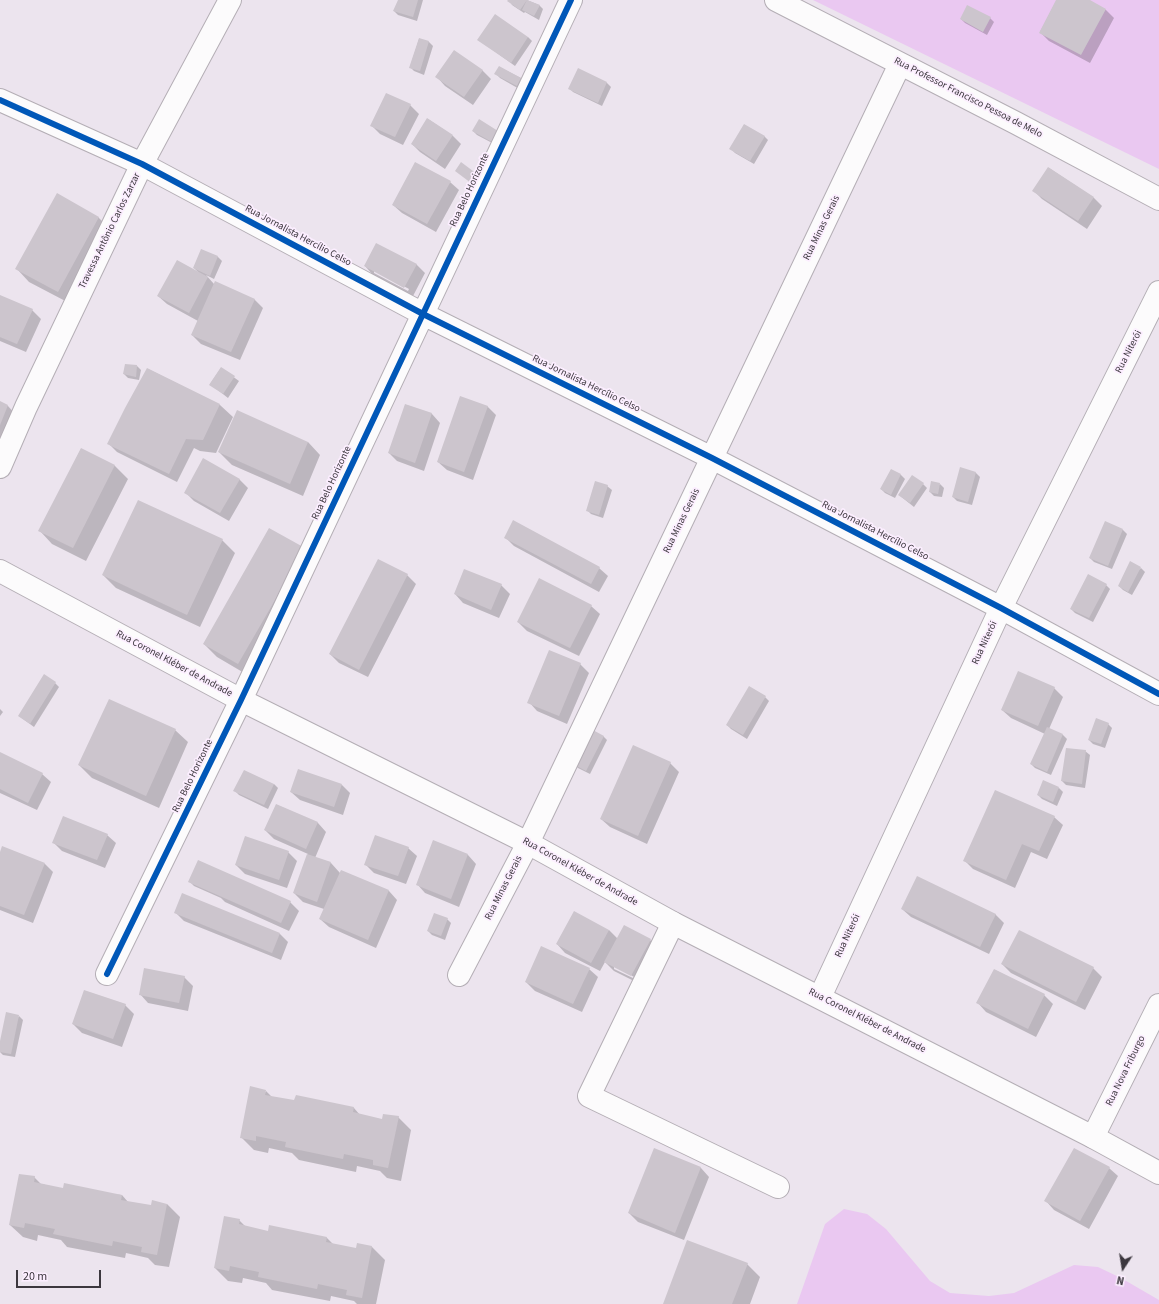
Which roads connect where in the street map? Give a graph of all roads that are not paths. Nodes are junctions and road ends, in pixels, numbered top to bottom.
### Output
1 (230, 0) edge
2 (571, 0) edge
3 (776, 0) edge
4 (900, 64) junction
5 (0, 100) edge
6 (142, 164) junction
7 (1159, 199) edge
8 (1159, 292) edge
9 (422, 314) junction
10 (712, 458) junction
11 (0, 467) edge
12 (0, 571) edge
13 (1001, 608) junction
14 (1159, 694) edge
15 (241, 700) junction
16 (528, 843) junction
17 (673, 924) junction
18 (107, 974) dead end
19 (459, 975) dead end
20 (820, 997) junction
21 (1159, 1005) edge
22 (1093, 1137) junction
23 (1159, 1173) edge
24 (778, 1187) dead end

1 - 6 street, Travessa Antônio Carlos Zarzar
2 - 9 street, Rua Belo Horizonte
3 - 4 street, Rua Professor Francisco Pessoa de Melo
4 - 7 street, Rua Professor Francisco Pessoa de Melo
4 - 10 street, Rua Minas Gerais
5 - 6 street, Rua Jornalista Hercílio Celso
6 - 9 street, Rua Jornalista Hercílio Celso
6 - 11 street, Travessa Antônio Carlos Zarzar
8 - 13 street, Rua Niterói
9 - 10 street, Rua Jornalista Hercílio Celso
9 - 15 street, Rua Belo Horizonte
10 - 13 street, Rua Jornalista Hercílio Celso
10 - 16 street, Rua Minas Gerais
12 - 15 street, Rua Coronel Kléber de Andrade
13 - 14 street, Rua Jornalista Hercílio Celso
13 - 20 street, Rua Niterói
15 - 16 street, Rua Coronel Kléber de Andrade
15 - 18 street, Rua Belo Horizonte
16 - 17 street, Rua Coronel Kléber de Andrade
16 - 19 street, Rua Minas Gerais
17 - 20 street, Rua Coronel Kléber de Andrade
17 - 24 street
20 - 22 street, Rua Coronel Kléber de Andrade
21 - 22 street, Rua Nova Friburgo
22 - 23 street, Rua Coronel Kléber de Andrade

